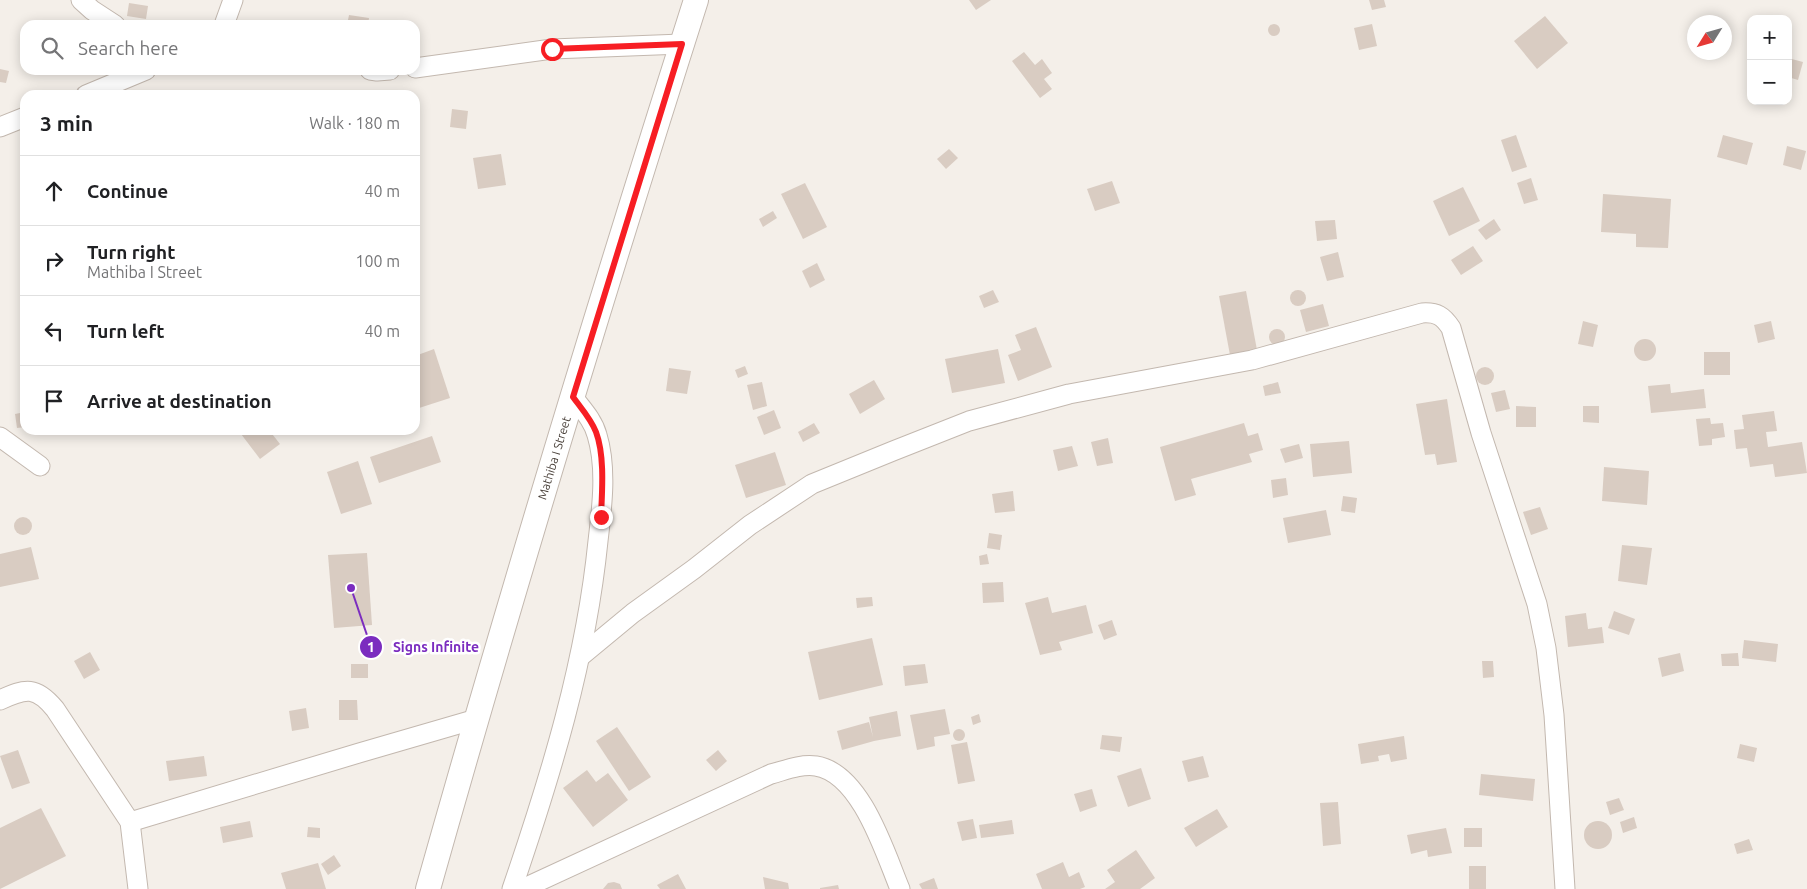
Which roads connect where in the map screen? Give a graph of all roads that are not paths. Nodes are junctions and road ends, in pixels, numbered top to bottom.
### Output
1 (81, 0) edge
2 (233, 0) edge
3 (696, 0) edge
4 (107, 20) edge
5 (226, 20) edge
6 (682, 44) junction
7 (420, 67) edge
8 (134, 75) edge
9 (98, 90) edge
10 (20, 119) edge
11 (0, 126) edge
12 (573, 397) junction
13 (0, 437) edge
14 (40, 466) dead end
15 (581, 656) junction
16 (0, 700) edge
17 (476, 719) junction
18 (130, 822) junction
19 (138, 889) edge
20 (428, 889) edge
21 (512, 889) edge
22 (522, 889) edge
23 (900, 889) edge
24 (1566, 889) edge

1 - 4 street
2 - 5 street
3 - 6 street, Mathiba I Street
6 - 7 street
6 - 12 street, Mathiba I Street
8 - 9 street
10 - 11 street
12 - 15 street
12 - 17 street, Mathiba I Street
13 - 14 street
15 - 21 street
15 - 24 street
16 - 18 street
17 - 18 street
17 - 20 street, Mathiba I Street
18 - 19 street
22 - 23 street

